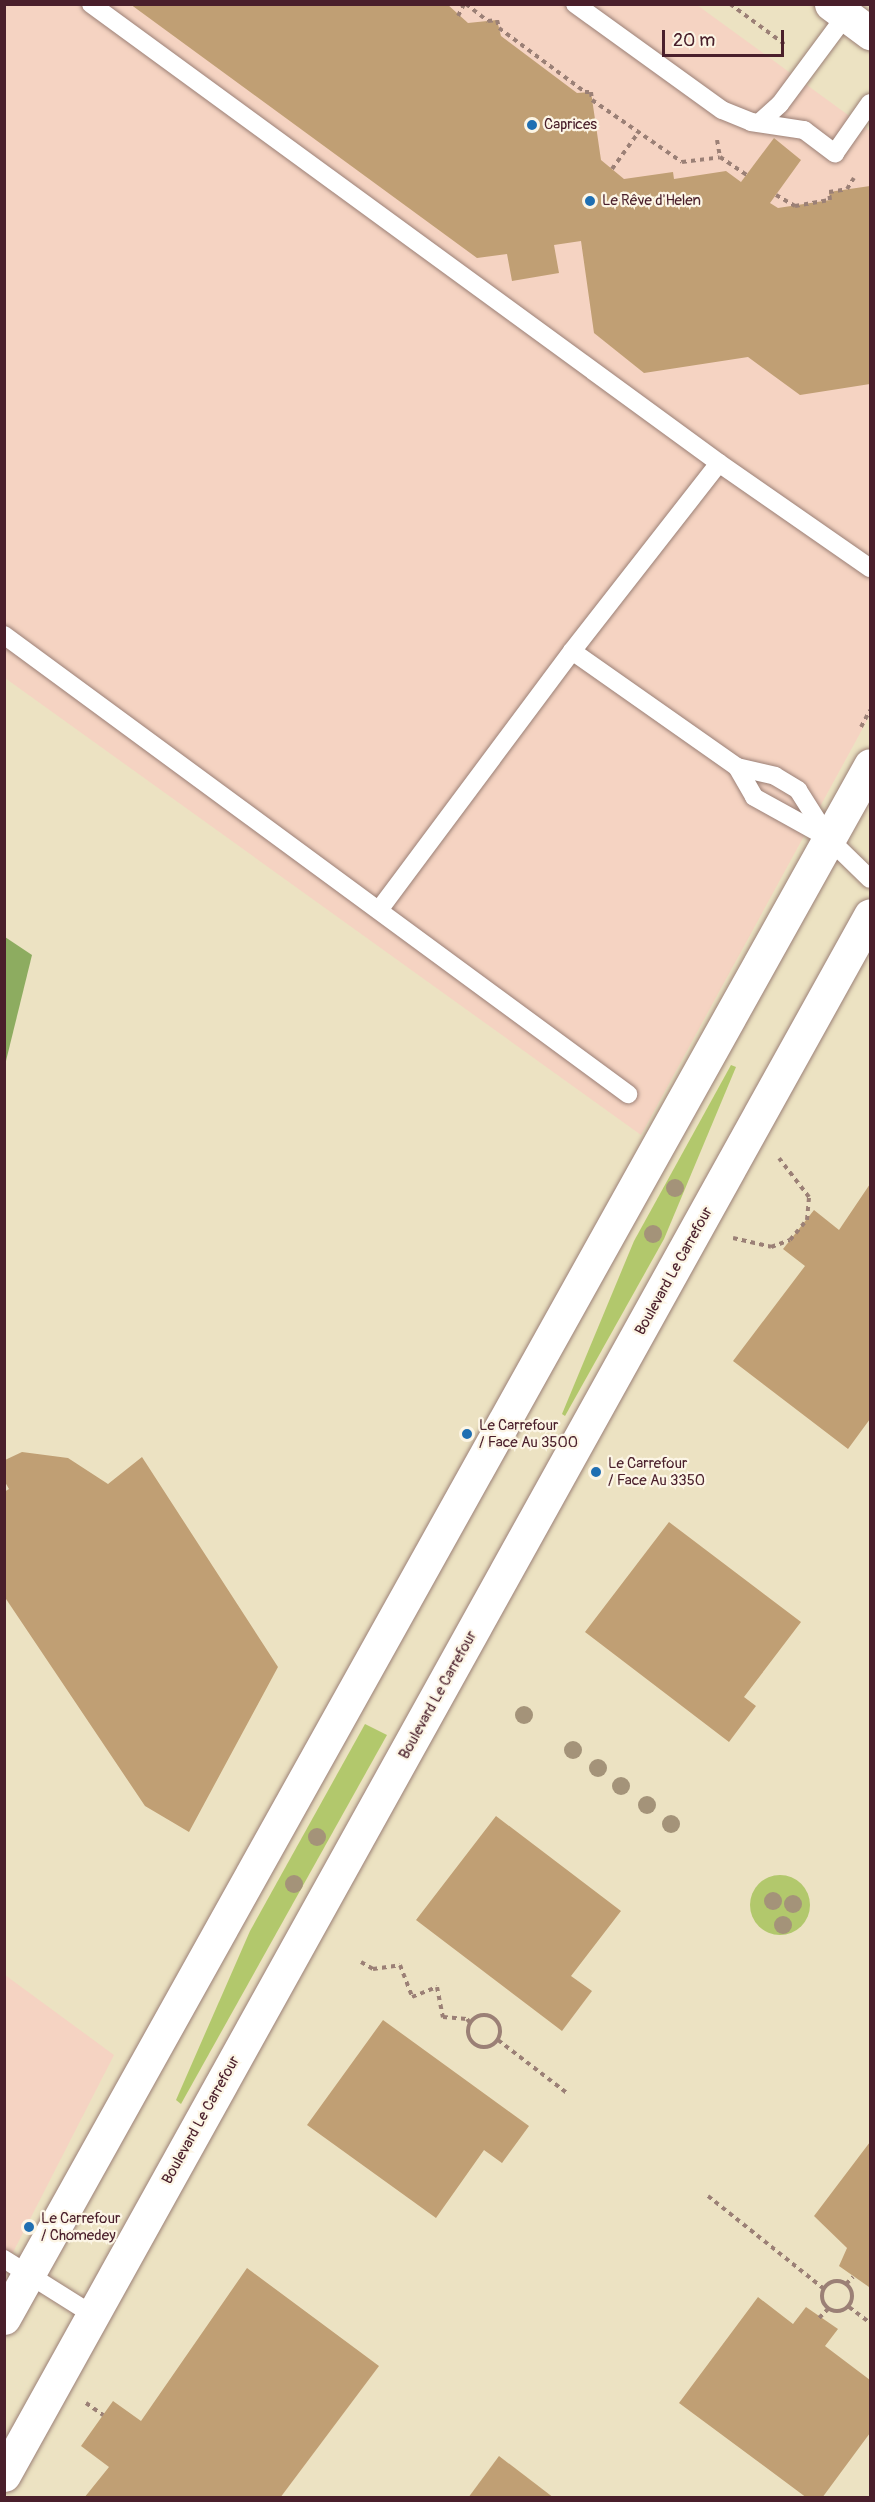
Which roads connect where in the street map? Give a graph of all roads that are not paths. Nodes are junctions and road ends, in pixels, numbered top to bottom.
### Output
1 (91, 4) edge
2 (575, 4) edge
3 (849, 18) edge
4 (870, 103) edge
5 (759, 123) junction
6 (719, 463) junction
7 (870, 568) edge
8 (4, 635) edge
9 (572, 651) junction
10 (870, 765) edge
11 (736, 767) junction
12 (829, 839) junction
13 (870, 879) edge
14 (379, 910) junction
15 (870, 915) edge
16 (628, 1094) dead end
17 (17, 2266) edge
18 (93, 2315) junction
19 (4, 2318) edge
20 (4, 2475) edge

1 - 6 lane
2 - 5 lane
3 - 5 lane
4 - 5 lane
6 - 7 lane
6 - 9 lane
8 - 14 lane
9 - 11 lane
9 - 14 lane
10 - 12 street
11 - 12 lane
11 - 12 lane
12 - 13 lane
12 - 17 street
14 - 16 lane
15 - 18 street, Boulevard Le Carrefour
17 - 18 lane
17 - 19 street
18 - 20 street, Boulevard Le Carrefour

